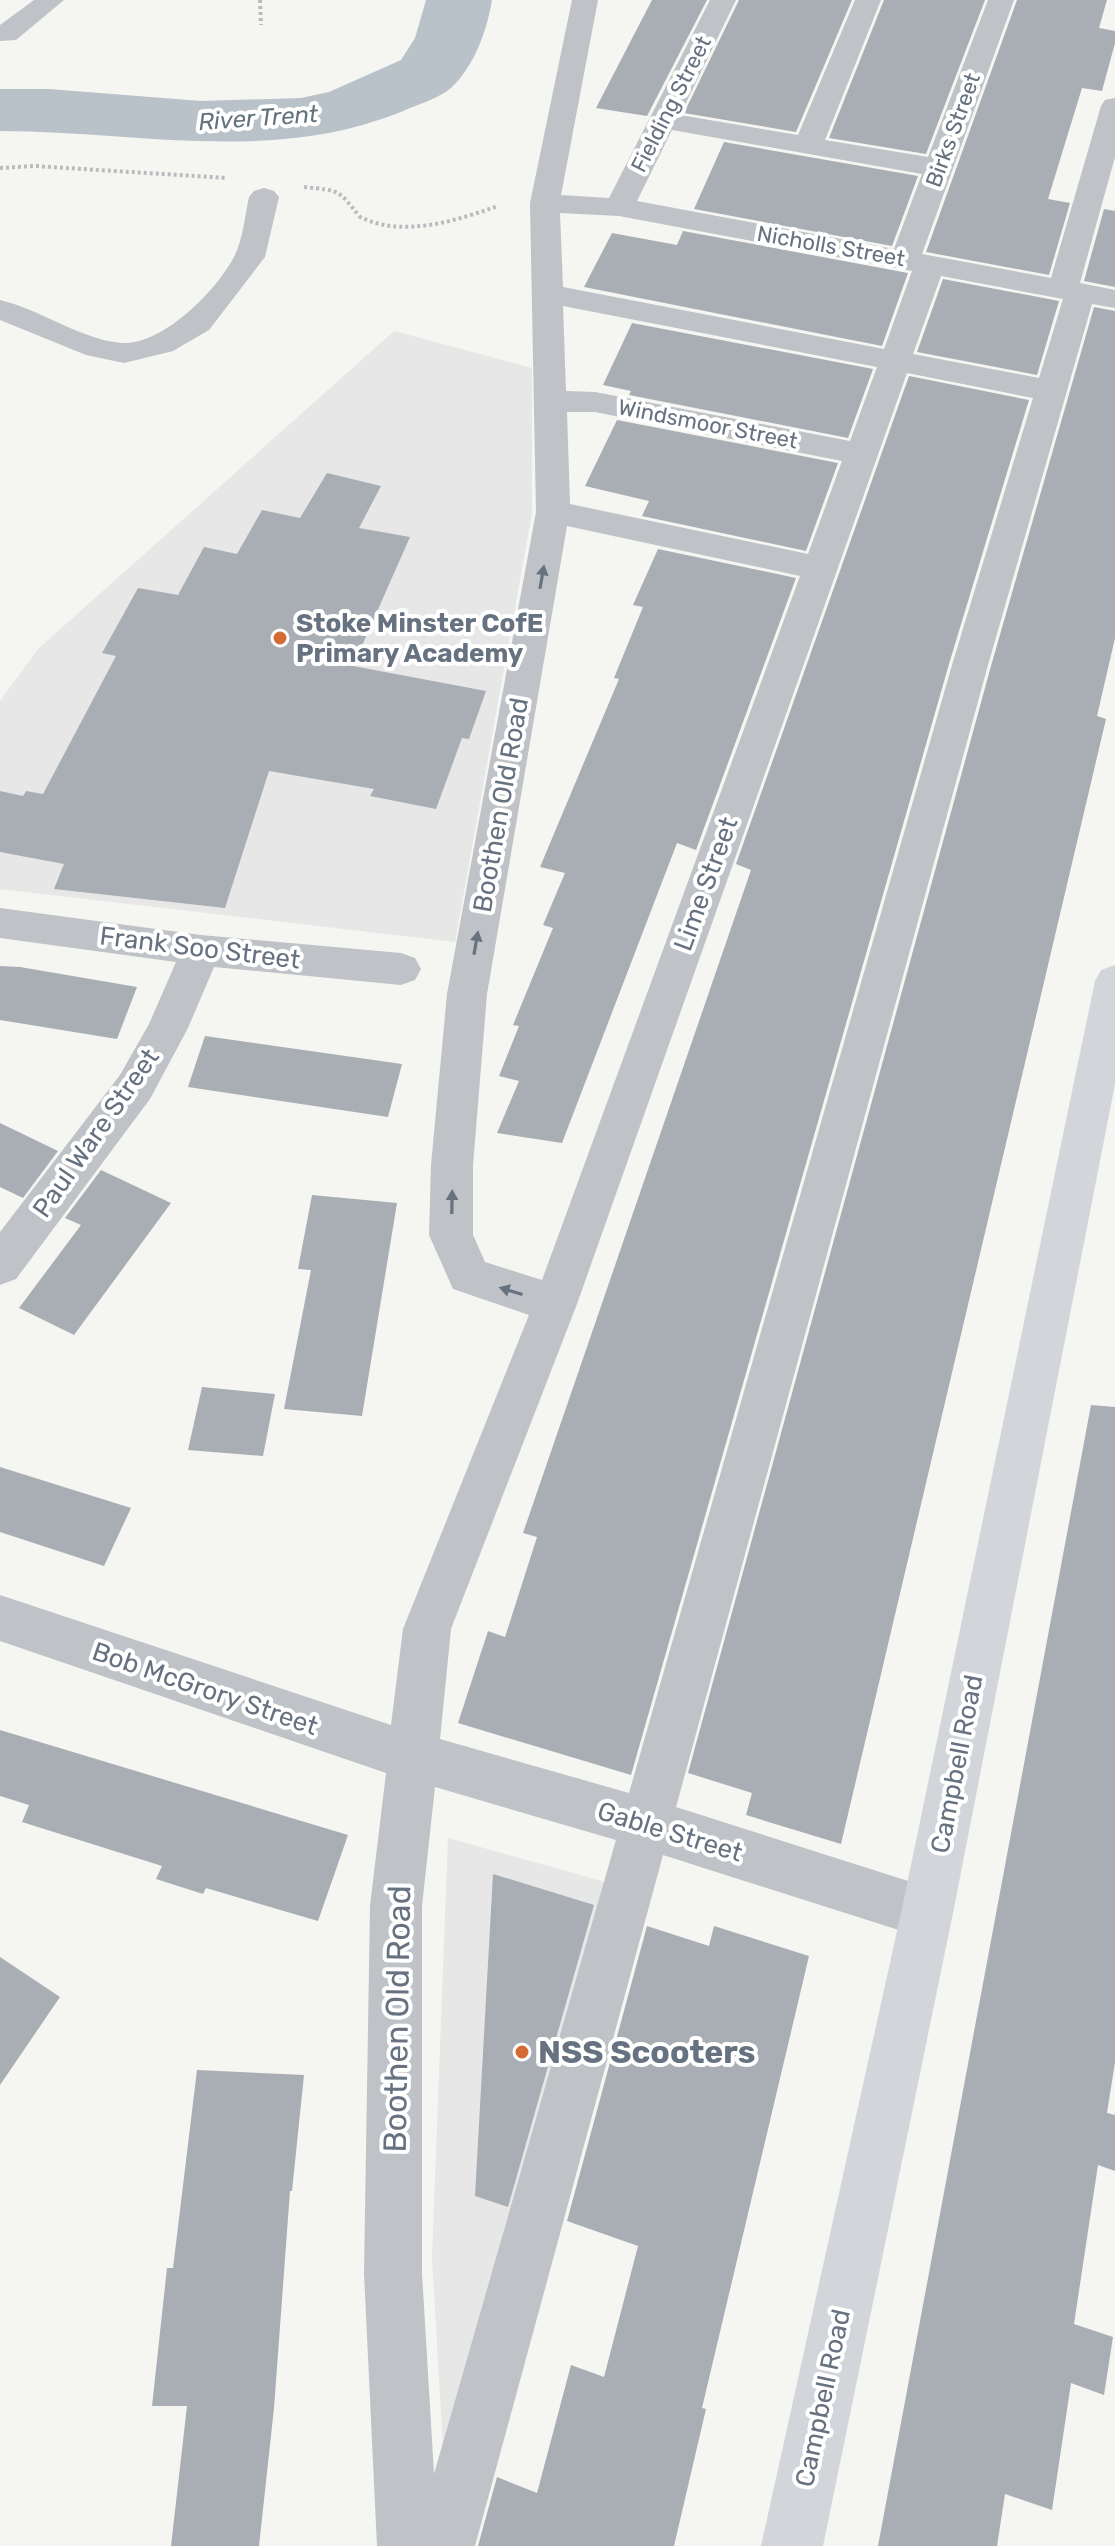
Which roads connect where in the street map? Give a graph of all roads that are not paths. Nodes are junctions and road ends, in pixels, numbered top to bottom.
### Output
1 (51, 0) edge
2 (585, 0) edge
3 (723, 0) edge
4 (868, 0) edge
5 (1001, 0) edge
6 (6, 34) dead end
7 (1115, 106) edge
8 (662, 120) junction
9 (808, 145) junction
10 (939, 168) junction
11 (264, 197) dead end
12 (545, 203) junction
13 (619, 207) junction
14 (918, 262) junction
15 (1086, 293) edge
16 (549, 294) junction
17 (0, 309) edge
18 (896, 360) junction
19 (1051, 391) junction
20 (552, 401) junction
21 (862, 454) junction
22 (553, 512) junction
23 (820, 568) junction
24 (0, 923) edge
25 (201, 950) junction
26 (401, 969) dead end
27 (1115, 981) edge
28 (0, 1266) edge
29 (555, 1304) junction
30 (479, 1503) joint
31 (0, 1618) edge
32 (412, 1756) junction
33 (645, 1823) junction
34 (927, 1913) junction
35 (408, 2546) edge
36 (444, 2546) edge
37 (792, 2546) edge

1 - 6 street
2 - 12 street, Boothen Old Road
3 - 8 street, Fielding Street
4 - 9 street
5 - 10 street, Birks Street
7 - 15 street
8 - 9 street
8 - 13 street, Fielding Street
9 - 10 street
10 - 14 street, Birks Street
11 - 17 street
12 - 13 street, Nicholls Street
12 - 16 street, Boothen Old Road
13 - 14 street, Nicholls Street
14 - 15 street, Nicholls Street
14 - 18 street, Lime Street
15 - 19 street
16 - 18 street
16 - 20 street, Boothen Old Road
18 - 19 street
18 - 21 street, Lime Street
19 - 33 street
20 - 21 street, Windsmoor Street
20 - 22 street, Boothen Old Road
21 - 23 street, Lime Street
22 - 23 street
29 -> 22 street, Boothen Old Road
23 - 29 street, Lime Street
24 - 25 street, Frank Soo Street
25 - 26 street, Frank Soo Street
25 - 28 street, Paul Ware Street
27 - 34 main road, Campbell Road
29 - 30 street, Lime Street
30 - 32 street, Boothen Old Road
31 - 32 street, Bob McGrory Street
32 - 33 street, Gable Street
32 - 35 street, Boothen Old Road
33 - 34 street, Gable Street
33 - 36 street
34 - 37 main road, Campbell Road

